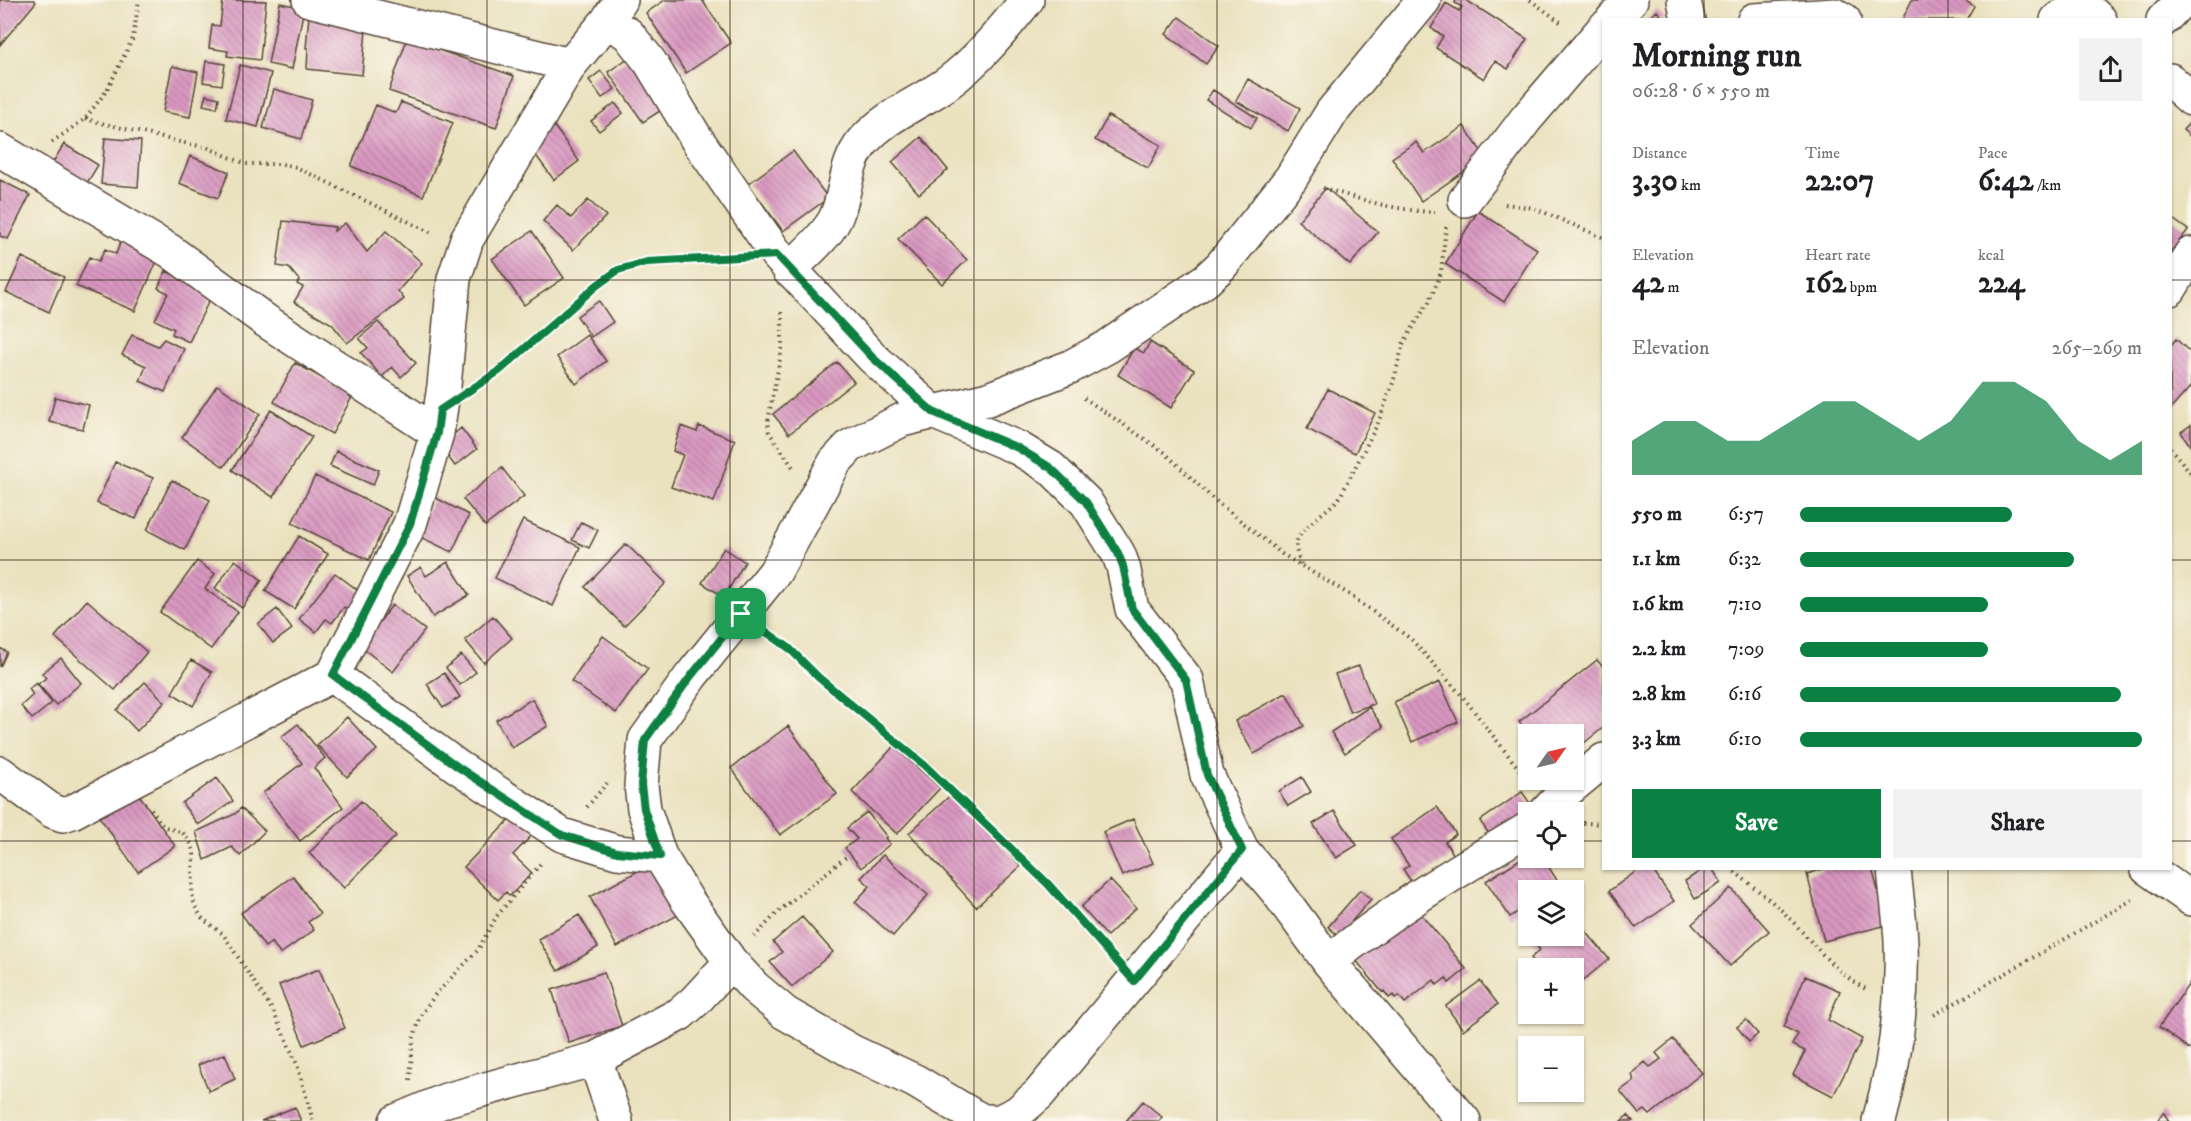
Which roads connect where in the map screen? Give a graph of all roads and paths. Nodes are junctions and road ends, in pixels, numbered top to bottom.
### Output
1 (139, 0) edge
2 (309, 0) edge
3 (1027, 0) edge
4 (1424, 0) edge
5 (1530, 0) edge
6 (1631, 0) edge
7 (1684, 0) edge
8 (2182, 0) edge
9 (614, 10) edge
10 (1614, 18) edge
11 (1688, 18) edge
12 (1786, 18) edge
13 (1840, 18) edge
14 (2060, 18) edge
15 (2098, 18) edge
16 (2165, 18) edge
17 (1596, 36) edge
18 (570, 65) junction
19 (2172, 82) edge
20 (2191, 99) edge
21 (85, 119) junction
22 (8, 154) edge
23 (1465, 200) joint
24 (467, 240) junction
25 (2191, 254) edge
26 (783, 263) junction
27 (2172, 287) edge
28 (1047, 376) junction
29 (933, 412) junction
30 (439, 421) junction
31 (2172, 450) edge
32 (2191, 473) edge
33 (815, 499) junction
34 (1301, 566) junction
35 (741, 614) junction
36 (333, 675) junction
37 (645, 740) junction
38 (1602, 762) edge
39 (0, 773) edge
40 (133, 780) junction
41 (1538, 802) edge
42 (1558, 802) edge
43 (1584, 822) edge
44 (1602, 824) edge
45 (562, 835) junction
46 (1518, 837) edge
47 (1242, 850) junction
48 (660, 856) junction
49 (846, 857) dead end
50 (1732, 870) edge
51 (1894, 870) edge
52 (2167, 883) edge
53 (731, 962) junction
54 (1329, 963) junction
55 (1134, 981) junction
56 (1898, 1022) junction
57 (595, 1059) junction
58 (409, 1083) dead end
59 (313, 1121) edge
60 (396, 1121) edge
61 (616, 1121) edge
62 (989, 1121) edge
63 (1000, 1121) edge
64 (1464, 1121) edge
65 (1879, 1121) edge

1 - 21 path
2 - 18 street
3 - 26 street
4 - 28 street
5 - 17 path
6 - 10 street
7 - 11 street
8 - 16 street
9 - 18 street
9 - 26 street
12 - 13 street
14 - 15 street
17 - 23 street
18 - 24 street
19 - 20 street
21 - 22 path
21 - 24 path
22 - 30 street
23 - 34 path
24 - 30 street
25 - 27 street
26 - 29 street
26 - 30 path
26 - 33 path
28 - 29 street
28 - 34 path
29 - 33 street
29 - 47 street
30 - 36 street
31 - 32 path
33 - 35 street
34 - 41 path
35 - 37 street
35 - 55 path
36 - 40 street
36 - 45 street
37 - 45 path
37 - 48 street
38 - 42 street
39 - 40 street
40 - 59 path
43 - 44 path
45 - 48 street
45 - 58 path
46 - 54 street
47 - 54 street
47 - 55 street
48 - 53 street
49 - 53 path
50 - 56 path
51 - 56 street
52 - 56 path
53 - 57 street
53 - 62 street
54 - 64 street
55 - 63 street
56 - 65 street
57 - 60 street
57 - 61 street

